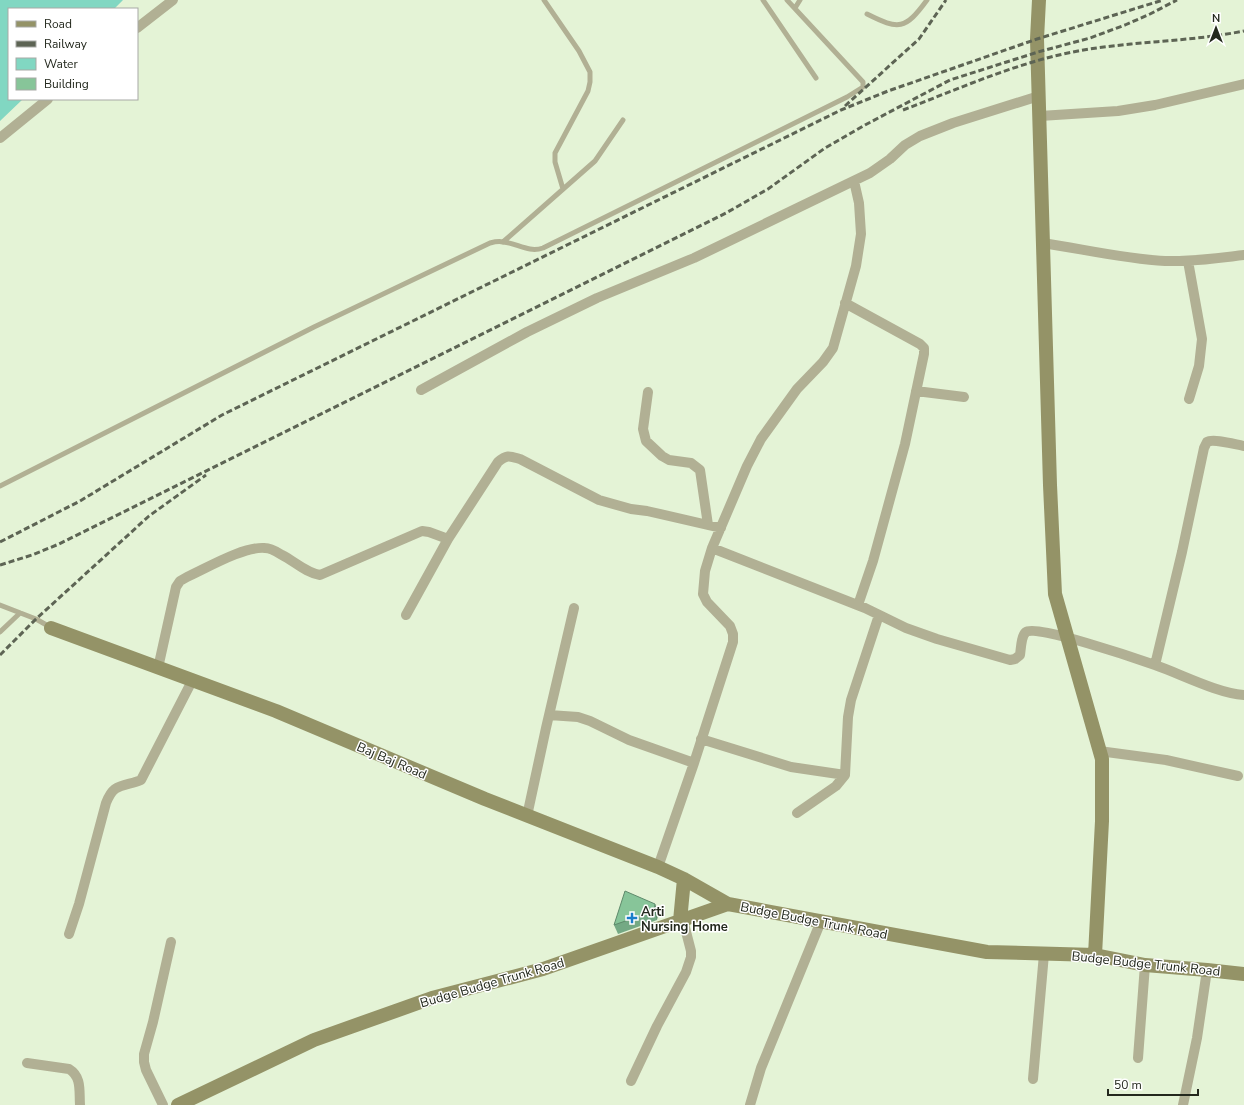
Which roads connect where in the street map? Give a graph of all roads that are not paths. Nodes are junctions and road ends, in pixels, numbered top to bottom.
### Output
1 (173, 0) edge
2 (544, 0) edge
3 (763, 0) edge
4 (787, 0) edge
5 (800, 0) edge
6 (927, 0) edge
7 (1039, 0) edge
8 (795, 8) junction
9 (867, 14) dead end
10 (138, 27) edge
11 (816, 78) dead end
12 (1244, 84) edge
13 (1039, 96) junction
14 (47, 100) edge
15 (1040, 116) junction
16 (623, 120) dead end
17 (0, 138) edge
18 (854, 181) junction
19 (564, 188) junction
20 (503, 242) junction
21 (1043, 243) junction
22 (1244, 255) edge
23 (1188, 261) junction
24 (845, 303) junction
25 (421, 390) dead end
26 (916, 391) junction
27 (648, 392) dead end
28 (964, 397) dead end
29 (1189, 399) dead end
30 (1244, 446) edge
31 (0, 486) edge
32 (708, 526) junction
33 (721, 528) junction
34 (448, 539) junction
35 (712, 548) junction
36 (0, 605) edge
37 (858, 605) junction
38 (574, 608) dead end
39 (20, 613) junction
40 (406, 615) dead end
41 (879, 615) junction
42 (51, 628) joint
43 (0, 632) edge
44 (1068, 638) junction
45 (1155, 665) junction
46 (158, 668) junction
47 (192, 680) junction
48 (1244, 695) edge
49 (549, 715) junction
50 (701, 739) junction
51 (1099, 751) junction
52 (694, 763) junction
53 (846, 775) junction
54 (1238, 776) dead end
55 (797, 813) dead end
56 (527, 816) junction
57 (658, 867) junction
58 (684, 879) junction
59 (728, 904) junction
60 (681, 921) junction
61 (821, 921) junction
62 (70, 934) dead end
63 (171, 942) dead end
64 (1044, 954) junction
65 (1095, 955) junction
66 (1144, 965) junction
67 (1207, 970) junction
68 (1244, 974) edge
69 (1138, 1058) dead end
70 (27, 1063) dead end
71 (1033, 1079) dead end
72 (631, 1081) dead end
73 (80, 1105) edge
74 (163, 1105) edge
75 (178, 1105) edge
76 (750, 1105) edge
77 (1183, 1105) edge

1 - 10 street
2 - 19 lane
3 - 11 lane
4 - 8 lane
5 - 8 lane
6 - 9 lane
7 - 13 main road
8 - 20 lane
12 - 15 street
13 - 15 main road
13 - 18 street
14 - 17 street
15 - 21 main road
16 - 19 lane
18 - 24 street
18 - 25 street
19 - 20 lane
20 - 31 lane
21 - 23 street
21 - 44 main road
22 - 23 street
23 - 29 street
24 - 26 street
24 - 33 street
26 - 28 street
26 - 37 street
27 - 32 street
30 - 45 street
32 - 33 street
32 - 34 street
33 - 35 street
34 - 40 street
34 - 46 street
35 - 37 street
35 - 50 street
36 - 39 lane
37 - 41 street
38 - 49 street
39 - 42 lane
39 - 43 lane
41 - 44 street
41 - 53 street
42 - 46 main road, Baj Baj Road
44 - 45 street
44 - 51 main road
45 - 48 street
46 - 47 main road, Baj Baj Road
47 - 56 main road, Baj Baj Road
47 - 62 street
49 - 52 street
49 - 56 street
50 - 52 street
50 - 53 street
51 - 54 street
51 - 65 main road
52 - 57 street
53 - 55 street
56 - 57 main road, Baj Baj Road
57 - 58 main road, Baj Baj Road
58 - 59 main road, Baj Baj Road
58 - 60 main road
59 - 60 main road, Budge Budge Trunk Road
59 - 61 main road, Budge Budge Trunk Road
60 - 72 street
60 - 75 main road, Budge Budge Trunk Road
61 - 64 main road, Budge Budge Trunk Road
61 - 76 street
63 - 74 street
64 - 65 main road, Budge Budge Trunk Road
64 - 71 street
65 - 66 main road, Budge Budge Trunk Road
66 - 67 main road, Budge Budge Trunk Road
66 - 69 street
67 - 68 main road, Budge Budge Trunk Road
67 - 77 street
70 - 73 street

